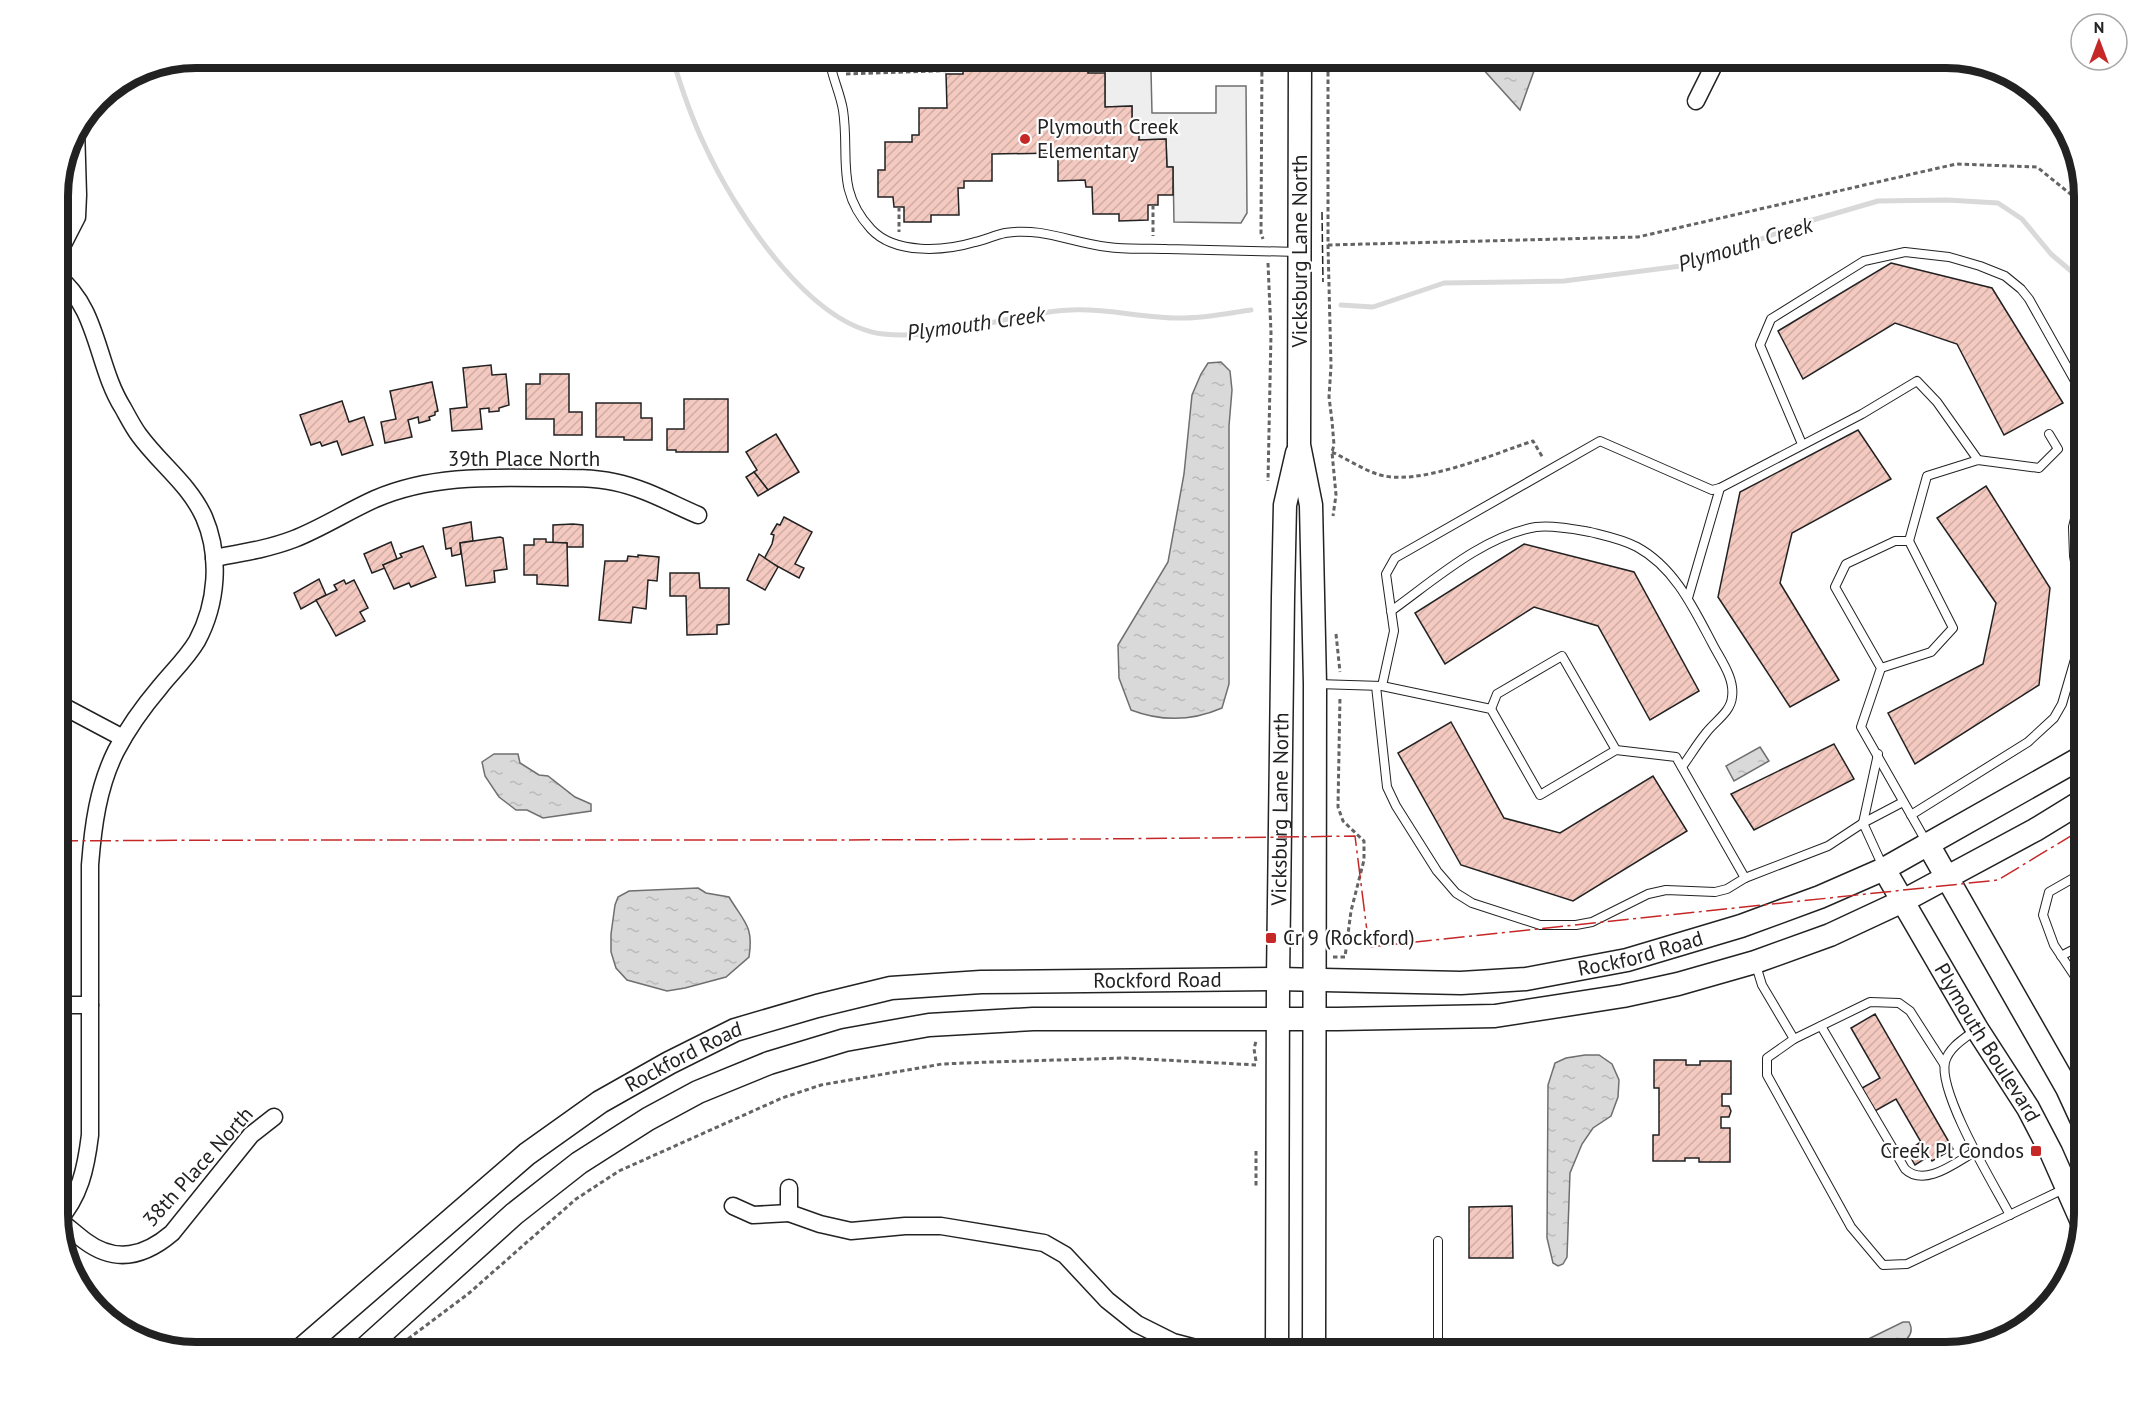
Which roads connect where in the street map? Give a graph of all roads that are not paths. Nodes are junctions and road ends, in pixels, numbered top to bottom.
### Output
1 (832, 68) edge
2 (1300, 68) edge
3 (1712, 68) edge
4 (1696, 101) dead end
5 (77, 148) edge
6 (68, 235) edge
7 (1300, 252) junction
8 (68, 284) edge
9 (2074, 379) edge
10 (2049, 434) dead end
11 (1802, 444) junction
12 (1299, 445) junction
13 (1978, 460) junction
14 (1720, 488) junction
15 (698, 515) dead end
16 (2074, 523) edge
17 (1909, 541) junction
18 (2074, 556) edge
19 (214, 558) junction
20 (1688, 598) junction
21 (1391, 611) junction
22 (2074, 662) edge
23 (1881, 668) junction
24 (1315, 684) junction
25 (1379, 686) junction
26 (68, 709) edge
27 (1491, 709) junction
28 (123, 738) junction
29 (1616, 750) junction
30 (1878, 754) junction
31 (2074, 762) edge
32 (1682, 767) junction
33 (1904, 802) junction
34 (2074, 806) edge
35 (1911, 815) junction
36 (1863, 823) junction
37 (1929, 846) junction
38 (1884, 869) junction
39 (1745, 878) junction
40 (1946, 878) junction
41 (2074, 878) edge
42 (1903, 901) junction
43 (2074, 949) edge
44 (2061, 956) junction
45 (1755, 962) junction
46 (2074, 975) edge
47 (1278, 979) junction
48 (1315, 980) junction
49 (68, 1005) edge
50 (90, 1005) junction
51 (1315, 1018) junction
52 (1279, 1019) junction
53 (1821, 1026) junction
54 (1977, 1029) junction
55 (1794, 1039) junction
56 (1944, 1064) junction
57 (2074, 1103) edge
58 (274, 1117) dead end
59 (1976, 1151) junction
60 (2074, 1181) edge
61 (2074, 1183) edge
62 (789, 1188) dead end
63 (733, 1206) dead end
64 (68, 1207) edge
65 (789, 1213) junction
66 (2010, 1215) junction
67 (69, 1229) edge
68 (1438, 1241) dead end
69 (310, 1342) edge
70 (372, 1342) edge
71 (1173, 1342) edge
72 (1277, 1342) edge
73 (1314, 1342) edge
74 (1438, 1342) edge

1 - 7 lane
2 - 7 main road, Vicksburg Lane North
3 - 4 street
5 - 6 street
7 - 12 main road, Vicksburg Lane North
8 - 19 street
9 - 11 lane
10 - 13 lane
11 - 13 lane
11 - 14 lane
12 - 24 main road, Vicksburg Lane North
12 - 47 main road, Vicksburg Lane North
13 - 17 lane
14 - 20 lane
14 - 21 lane
15 - 19 street, 39th Place North
16 - 18 lane
17 - 23 lane
17 - 23 lane
19 - 28 street
20 - 21 lane
20 - 32 lane
21 - 25 lane
22 - 35 lane
23 - 30 lane
24 - 25 lane
24 - 48 main road, Vicksburg Lane North
25 - 27 lane
25 - 39 lane
26 - 28 street
27 - 29 lane
27 - 29 lane
28 - 50 street
29 - 32 lane
30 - 33 lane
30 - 36 lane
31 - 37 main road, Rockford Road
32 - 39 lane
33 - 35 lane
33 - 36 lane
34 - 40 main road, Rockford Road
35 - 37 lane
36 - 38 lane
36 - 39 lane
37 - 38 main road, Rockford Road
37 - 40 main road, Plymouth Boulevard
38 - 42 main road, Plymouth Boulevard
38 - 48 main road, Rockford Road
40 - 42 main road, Rockford Road
40 - 57 main road, Plymouth Boulevard
41 - 44 lane
42 - 45 main road, Rockford Road
42 - 54 main road, Plymouth Boulevard
43 - 44 lane
44 - 46 lane
45 - 51 main road, Rockford Road
45 - 55 lane
47 - 48 main road, Rockford Road
47 - 52 main road, Vicksburg Lane North
47 - 69 main road, Rockford Road
48 - 51 main road, Vicksburg Lane North
49 - 50 street
50 - 64 street
51 - 52 main road, Rockford Road
51 - 73 main road, Vicksburg Lane North
52 - 70 main road, Rockford Road
52 - 72 main road, Vicksburg Lane North
53 - 55 lane
53 - 56 lane
53 - 59 lane
54 - 56 lane
54 - 60 main road, Plymouth Boulevard
55 - 66 lane
56 - 59 lane
58 - 67 street, 38th Place North
59 - 66 lane
61 - 66 lane
62 - 65 street
63 - 65 street
65 - 71 street
68 - 74 lane

